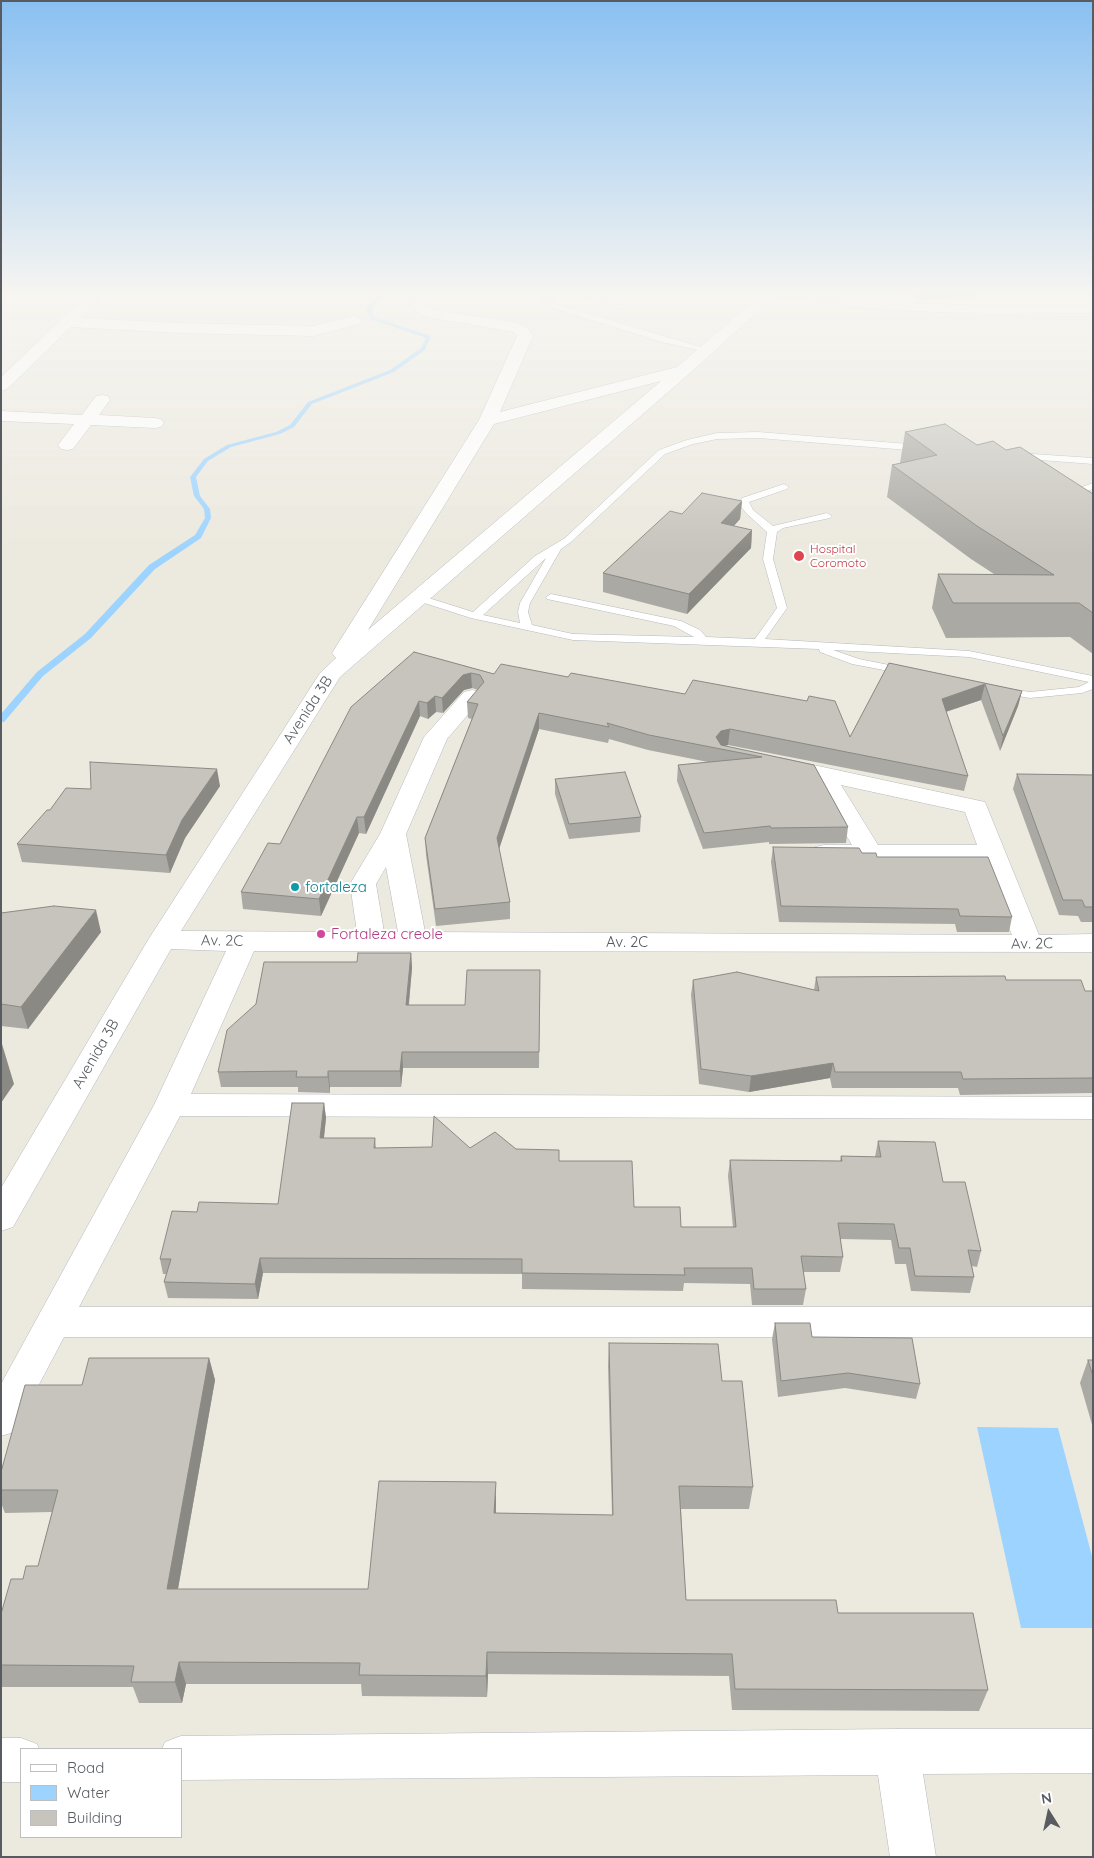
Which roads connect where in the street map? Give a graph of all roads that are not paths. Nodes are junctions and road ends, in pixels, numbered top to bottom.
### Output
1 (505, 381) edge
2 (642, 381) edge
3 (672, 381) edge
4 (102, 400) dead end
5 (1, 416) edge
6 (87, 420) junction
7 (488, 420) junction
8 (155, 423) dead end
9 (67, 445) dead end
10 (927, 448) edge
11 (1006, 455) edge
12 (1093, 461) edge
13 (1093, 486) edge
14 (784, 487) dead end
15 (1054, 498) edge
16 (827, 516) dead end
17 (772, 531) junction
18 (557, 546) junction
19 (551, 597) dead end
20 (419, 598) junction
21 (475, 616) junction
22 (527, 628) junction
23 (703, 641) junction
24 (758, 642) junction
25 (814, 647) junction
26 (331, 673) junction
27 (912, 673) edge
28 (1093, 679) edge
29 (1093, 684) edge
30 (988, 688) edge
31 (472, 697) edge
32 (756, 760) edge
33 (822, 774) junction
34 (393, 834) junction
35 (803, 853) edge
36 (870, 853) junction
37 (993, 853) junction
38 (162, 940) junction
39 (372, 941) junction
40 (413, 941) junction
41 (244, 942) junction
42 (1093, 943) edge
43 (1030, 944) junction
44 (170, 1105) junction
45 (1093, 1108) edge
46 (1, 1218) edge
47 (54, 1322) junction
48 (1093, 1322) edge
49 (1, 1420) edge
50 (897, 1751) junction
51 (1093, 1751) edge
52 (182, 1758) edge
53 (1, 1760) edge
54 (20, 1760) edge
55 (913, 1857) edge

1 - 7 street
2 - 7 street
3 - 20 street, Avenida 3B
4 - 6 street
5 - 6 street
6 - 8 street
6 - 9 street
7 - 26 street
10 - 18 lane
11 - 12 lane
13 - 15 lane
14 - 17 lane
16 - 17 lane
17 - 24 lane
18 - 21 lane
18 - 22 lane
19 - 23 lane
20 - 21 lane
20 - 26 street, Avenida 3B
21 - 22 lane
22 - 23 lane
23 - 24 lane
24 - 25 lane
25 - 27 lane
25 - 28 lane
26 - 38 street, Avenida 3B
29 - 30 lane
31 - 34 street
32 - 33 street
33 - 36 street
33 - 37 street
34 - 39 street
34 - 40 street
35 - 36 street
36 - 37 street
37 - 43 street
38 - 41 street, Av. 2C
38 - 46 street, Avenida 3B
39 - 40 street, Av. 2C
39 - 41 street, Av. 2C
40 - 43 street, Av. 2C
41 - 44 street
42 - 43 street, Av. 2C
44 - 45 street
44 - 47 street
47 - 48 street
47 - 49 street
50 - 51 street
50 - 52 street
50 - 55 street
53 - 54 street

